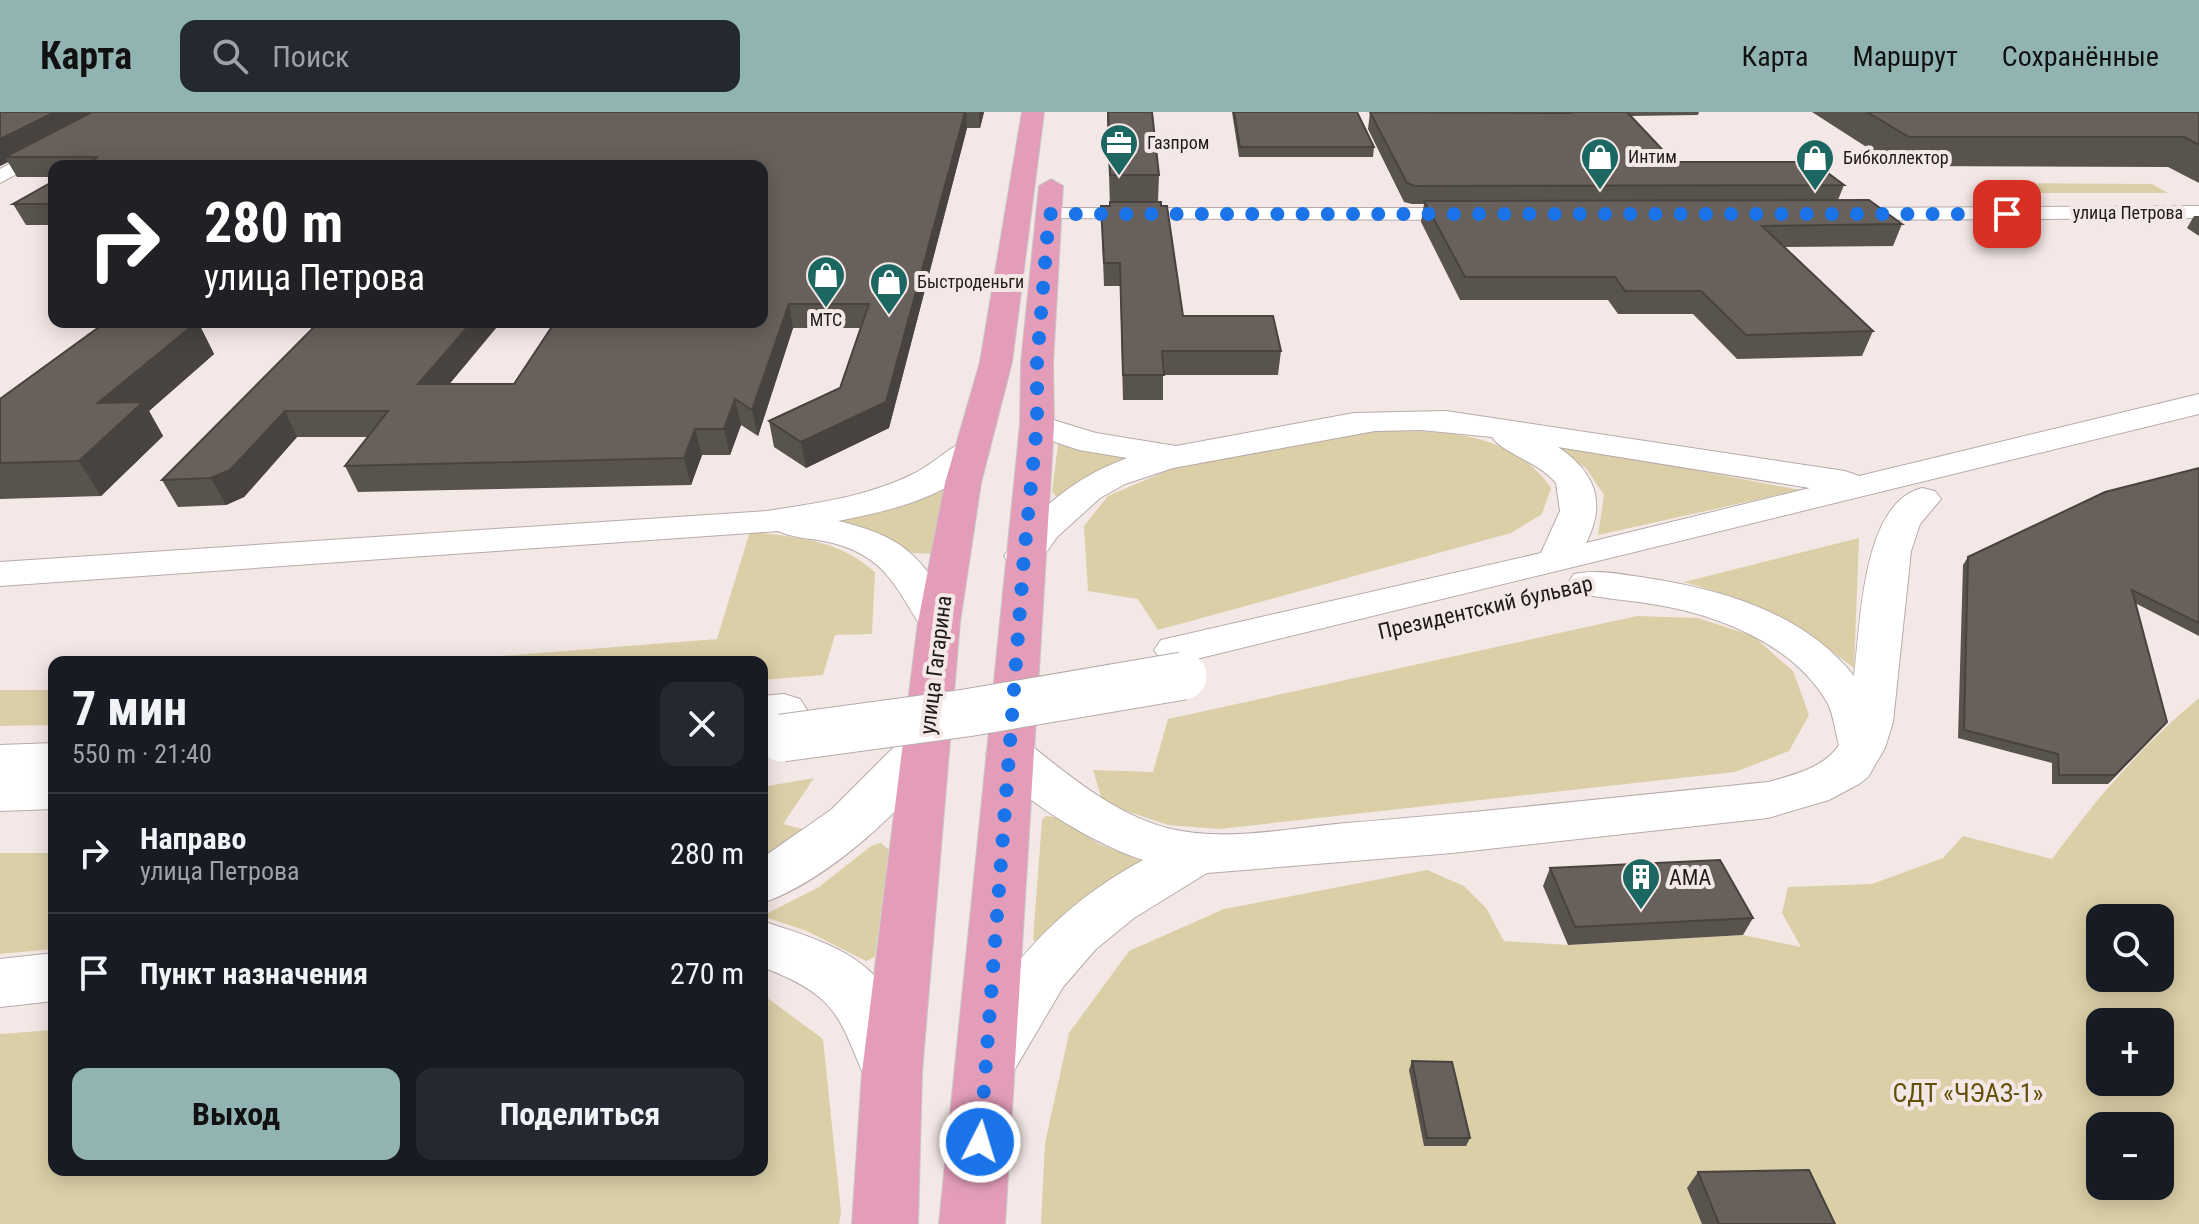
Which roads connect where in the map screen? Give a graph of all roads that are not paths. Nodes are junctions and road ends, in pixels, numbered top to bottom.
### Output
1 (122, 112) edge
2 (1033, 112) edge
3 (1053, 167) dead end
4 (0, 177) edge
5 (2199, 212) edge
6 (1034, 214) junction
7 (1495, 214) edge
8 (1815, 214) edge
9 (2199, 404) edge
10 (1037, 425) junction
11 (1481, 426) junction
12 (2199, 427) edge
13 (972, 450) junction
14 (1186, 454) junction
15 (1876, 485) junction
16 (1922, 499) junction
17 (767, 522) junction
18 (1024, 556) junction
19 (1572, 573) junction
20 (0, 574) edge
21 (939, 622) junction
22 (772, 725) edge
23 (1862, 744) junction
24 (925, 745) junction
25 (1010, 754) junction
26 (48, 760) edge
27 (0, 762) edge
28 (48, 791) edge
29 (0, 793) edge
30 (1200, 853) junction
31 (768, 879) edge
32 (768, 946) edge
33 (48, 978) edge
34 (0, 983) edge
35 (988, 1060) junction
36 (892, 1072) junction
37 (885, 1224) edge
38 (972, 1224) edge

1 - 4 street
2 - 6 main road, улица Гагарина
3 - 6 main road, улица Гагарина
5 - 8 street, улица Петрова
6 - 7 street
6 - 10 main road, улица Гагарина
6 - 13 main road, улица Гагарина
9 - 15 main road, Президентский бульвар
10 - 14 main road
10 - 18 main road, улица Гагарина
11 - 14 main road
11 - 15 main road
11 - 19 main road
12 - 16 main road, Президентский бульвар
13 - 17 main road
13 - 21 main road, улица Гагарина
14 - 18 main road
15 - 19 main road, Президентский бульвар
16 - 19 main road, Президентский бульвар
16 - 23 main road
17 - 20 main road
17 - 21 main road
18 - 25 main road, улица Гагарина
19 - 22 main road, Президентский бульвар, bridge
19 - 23 main road
21 - 24 main road, улица Гагарина
23 - 30 main road
24 - 31 main road
24 - 36 main road, улица Гагарина
25 - 30 main road
25 - 35 main road, улица Гагарина
26 - 27 main road
28 - 29 main road
30 - 35 main road
32 - 36 main road
33 - 34 main road
35 - 38 main road, улица Гагарина
36 - 37 main road, улица Гагарина

